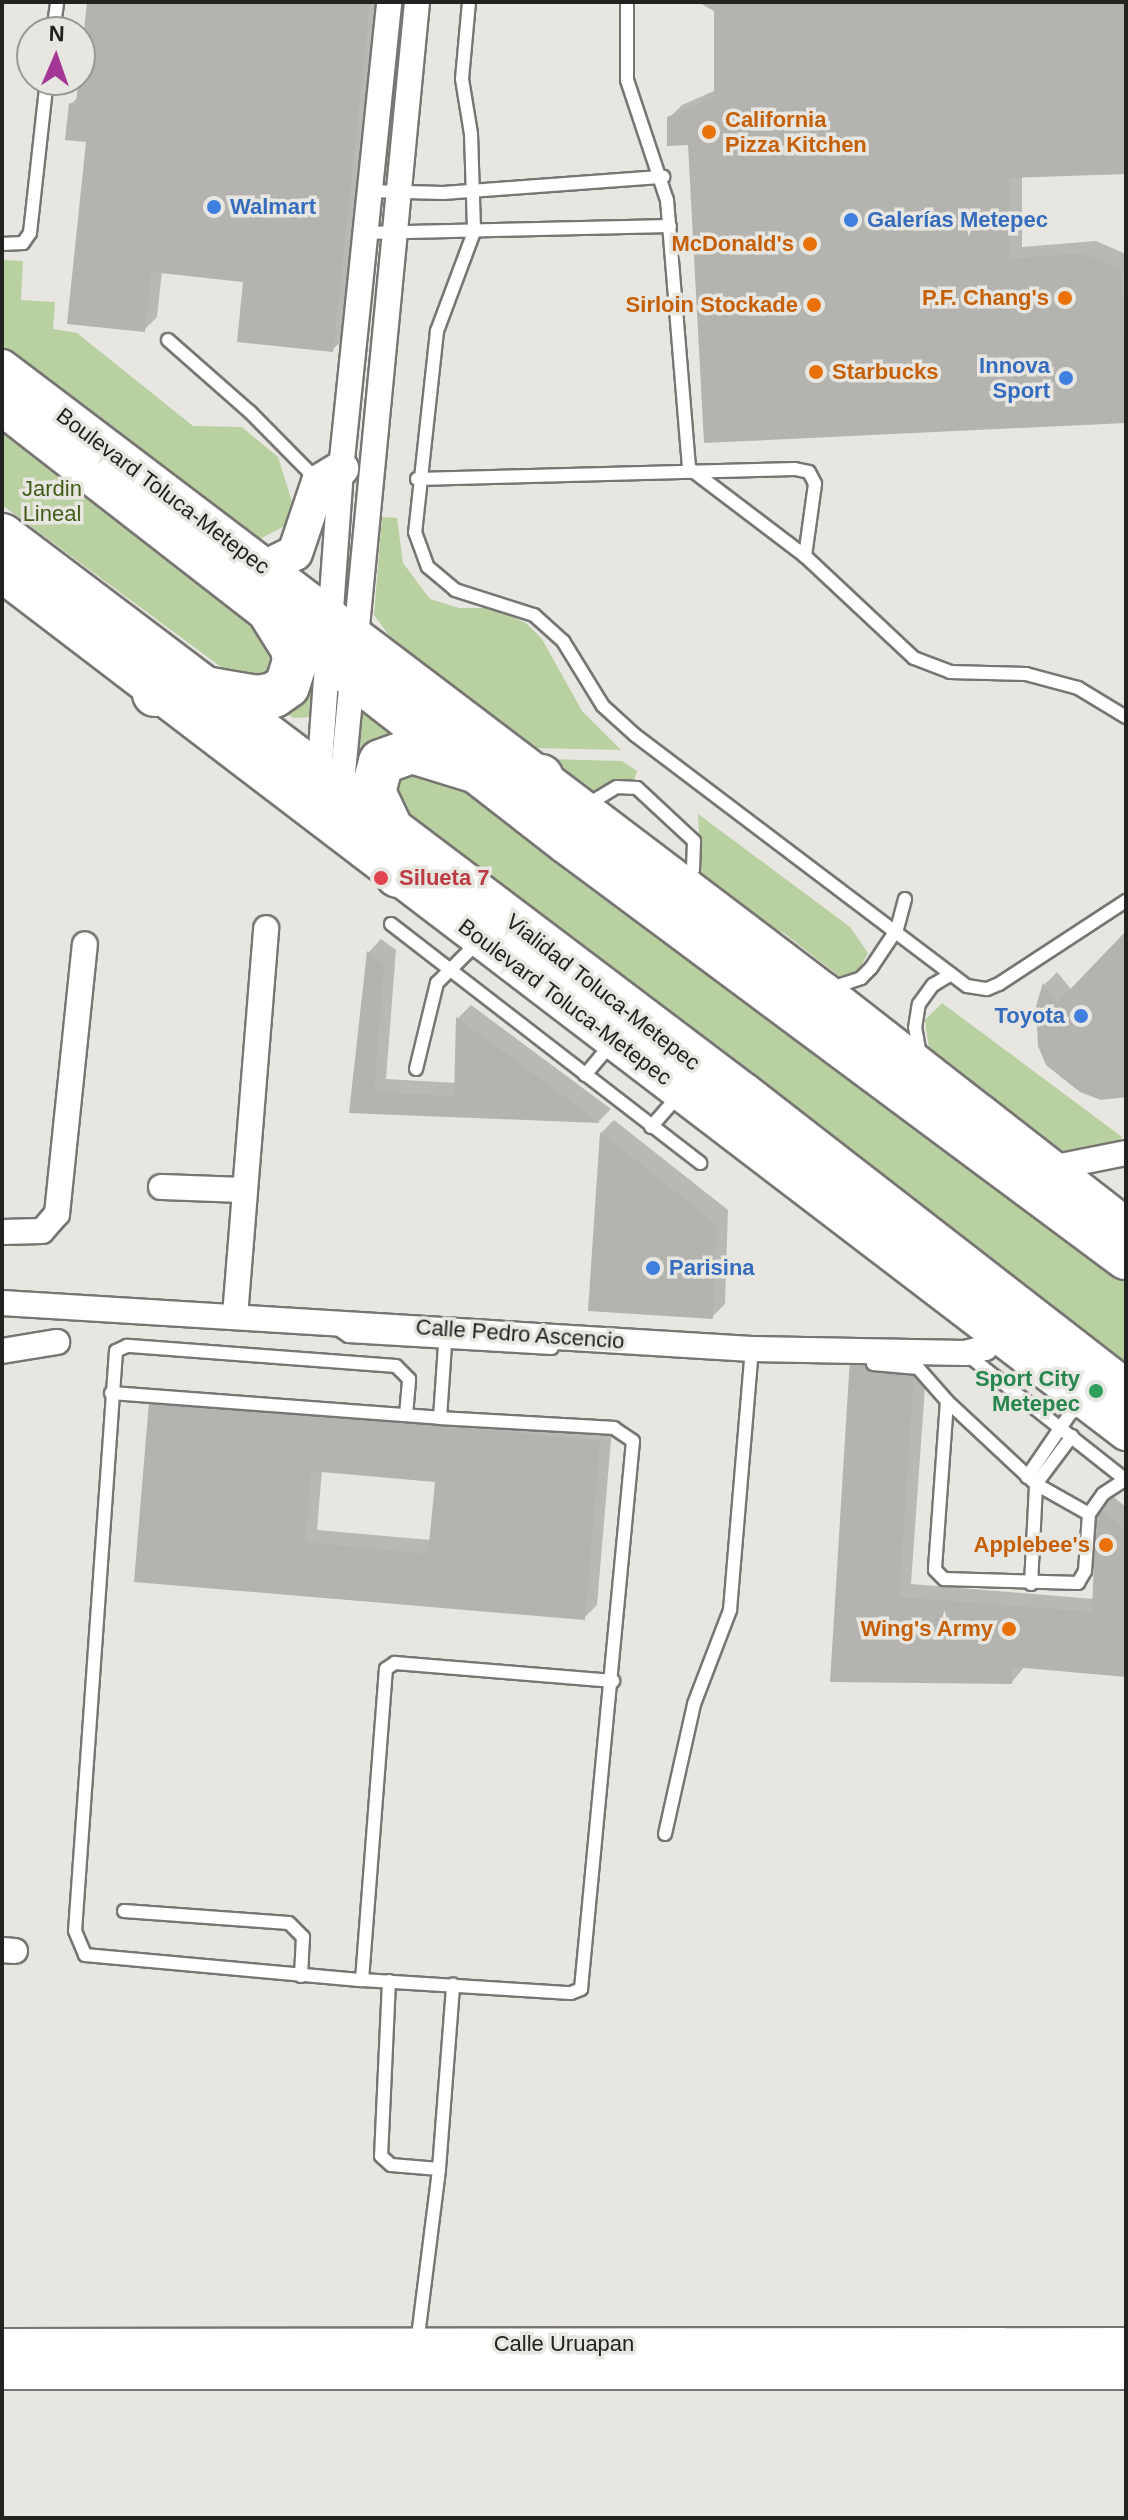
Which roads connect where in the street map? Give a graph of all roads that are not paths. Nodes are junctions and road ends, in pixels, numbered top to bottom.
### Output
1 (389, 2) edge
2 (417, 2) edge
3 (469, 2) edge
4 (627, 2) edge
5 (45, 96) edge
6 (663, 177) junction
7 (475, 190) junction
8 (369, 191) junction
9 (400, 192) junction
10 (670, 226) junction
11 (474, 232) junction
12 (363, 233) junction
13 (396, 235) junction
14 (2, 244) edge
15 (168, 340) dead end
16 (2, 367) edge
17 (2, 402) edge
18 (689, 468) junction
19 (330, 476) junction
20 (417, 479) junction
21 (2, 536) edge
22 (805, 556) junction
23 (264, 568) junction
24 (2, 575) edge
25 (60, 600) junction
26 (270, 611) junction
27 (339, 645) junction
28 (155, 681) junction
29 (199, 688) junction
30 (1126, 717) edge
31 (431, 754) junction
32 (477, 771) junction
33 (541, 777) junction
34 (330, 785) junction
35 (574, 824) junction
36 (392, 832) junction
37 (413, 872) junction
38 (693, 893) junction
39 (905, 899) dead end
40 (1126, 901) edge
41 (391, 924) dead end
42 (266, 928) dead end
43 (897, 929) junction
44 (482, 939) junction
45 (85, 944) dead end
46 (710, 944) junction
47 (448, 971) junction
48 (951, 974) junction
49 (824, 990) junction
50 (614, 1041) junction
51 (416, 1069) dead end
52 (922, 1070) junction
53 (681, 1072) junction
54 (585, 1075) junction
55 (651, 1127) junction
56 (1126, 1153) edge
57 (700, 1163) dead end
58 (1051, 1168) junction
59 (161, 1187) dead end
60 (244, 1190) junction
61 (1126, 1225) edge
62 (2, 1232) edge
63 (1126, 1257) edge
64 (2, 1303) edge
65 (235, 1316) junction
66 (1010, 1325) junction
67 (445, 1337) junction
68 (57, 1342) dead end
69 (752, 1349) junction
70 (2, 1351) edge
71 (965, 1353) junction
72 (873, 1364) dead end
73 (111, 1393) junction
74 (1106, 1398) edge
75 (947, 1401) junction
76 (406, 1415) junction
77 (440, 1418) junction
78 (1067, 1432) junction
79 (1126, 1433) edge
80 (1126, 1479) edge
81 (1032, 1480) junction
82 (1089, 1514) junction
83 (1031, 1584) junction
84 (613, 1681) junction
85 (665, 1834) dead end
86 (124, 1911) dead end
87 (301, 1976) junction
88 (362, 1980) junction
89 (389, 1981) junction
90 (453, 1985) junction
91 (439, 2169) junction
92 (417, 2344) junction
93 (1126, 2345) edge
94 (2, 2346) edge
95 (573, 2358) junction
96 (2, 2372) edge
97 (1126, 2372) edge

1 - 8 street
2 - 9 street
3 - 7 lane
4 - 6 lane
5 - 14 lane
6 - 7 lane
6 - 10 lane
7 - 9 lane
7 - 11 lane
8 - 9 lane
8 - 12 street
9 - 13 street
10 - 11 lane
10 - 18 lane
11 - 13 lane
11 - 20 lane
12 - 13 lane
12 - 19 street
13 - 27 street
15 - 19 lane
16 - 23 main road, Boulevard Toluca-Metepec
17 - 26 highway
18 - 20 lane
18 - 22 lane
18 - 22 lane
19 - 23 main road
19 - 27 street
20 - 43 lane
21 - 25 highway, Vialidad Toluca-Metepec
22 - 30 lane
23 - 27 main road, Boulevard Toluca-Metepec
24 - 25 main road
25 - 28 highway, Vialidad Toluca-Metepec
26 - 27 highway
26 - 29 highway
27 - 32 highway
27 - 33 main road, Boulevard Toluca-Metepec
27 - 34 street
28 - 29 highway, Vialidad Toluca-Metepec
28 - 37 main road, Boulevard Toluca-Metepec
29 - 34 highway, Vialidad Toluca-Metepec
31 - 32 highway
31 - 35 highway
31 - 36 highway
32 - 33 highway
32 - 35 highway
33 - 35 main road, Boulevard Toluca-Metepec
34 - 36 highway, Vialidad Toluca-Metepec
35 - 38 main road, Boulevard Toluca-Metepec
35 - 38 lane
35 - 46 highway
36 - 37 highway, Vialidad Toluca-Metepec
37 - 44 main road, Boulevard Toluca-Metepec
37 - 53 highway, Vialidad Toluca-Metepec
38 - 46 highway
38 - 49 main road, Boulevard Toluca-Metepec
39 - 43 lane
40 - 48 lane
41 - 47 lane
42 - 60 street
43 - 48 lane
43 - 49 lane
44 - 47 lane
44 - 50 main road, Boulevard Toluca-Metepec
45 - 62 street
46 - 63 highway
47 - 51 lane
47 - 54 lane
48 - 52 lane
49 - 52 main road, Boulevard Toluca-Metepec
50 - 53 main road, Boulevard Toluca-Metepec
50 - 54 lane
52 - 58 main road, Boulevard Toluca-Metepec
53 - 55 lane
53 - 66 highway, Vialidad Toluca-Metepec
54 - 55 lane
55 - 57 lane
56 - 58 street
58 - 61 main road, Boulevard Toluca-Metepec
59 - 60 street
60 - 65 street
64 - 65 street, Calle Pedro Ascencio
65 - 67 street, Calle Pedro Ascencio
66 - 71 street, Calle Pedro Ascencio
66 - 74 highway, Vialidad Toluca-Metepec
67 - 69 street, Calle Pedro Ascencio
67 - 77 lane
68 - 70 street
69 - 71 street, Calle Pedro Ascencio
69 - 85 lane
71 - 78 lane
72 - 75 lane
73 - 76 lane
73 - 76 lane
73 - 87 lane
74 - 78 lane
74 - 79 main road
75 - 81 lane
75 - 83 lane
76 - 77 lane
77 - 84 lane
78 - 80 lane
78 - 81 lane
80 - 82 lane
81 - 82 lane
81 - 83 lane
82 - 83 lane
84 - 88 lane
84 - 90 lane
86 - 87 lane
87 - 88 lane
88 - 89 lane
89 - 90 lane
89 - 91 lane
90 - 91 lane
91 - 92 lane
92 - 94 main road, Calle Uruapan
92 - 95 main road, Calle Uruapan
93 - 95 main road, Calle Uruapan
95 - 96 main road, Calle Uruapan
95 - 97 main road, Calle Uruapan

